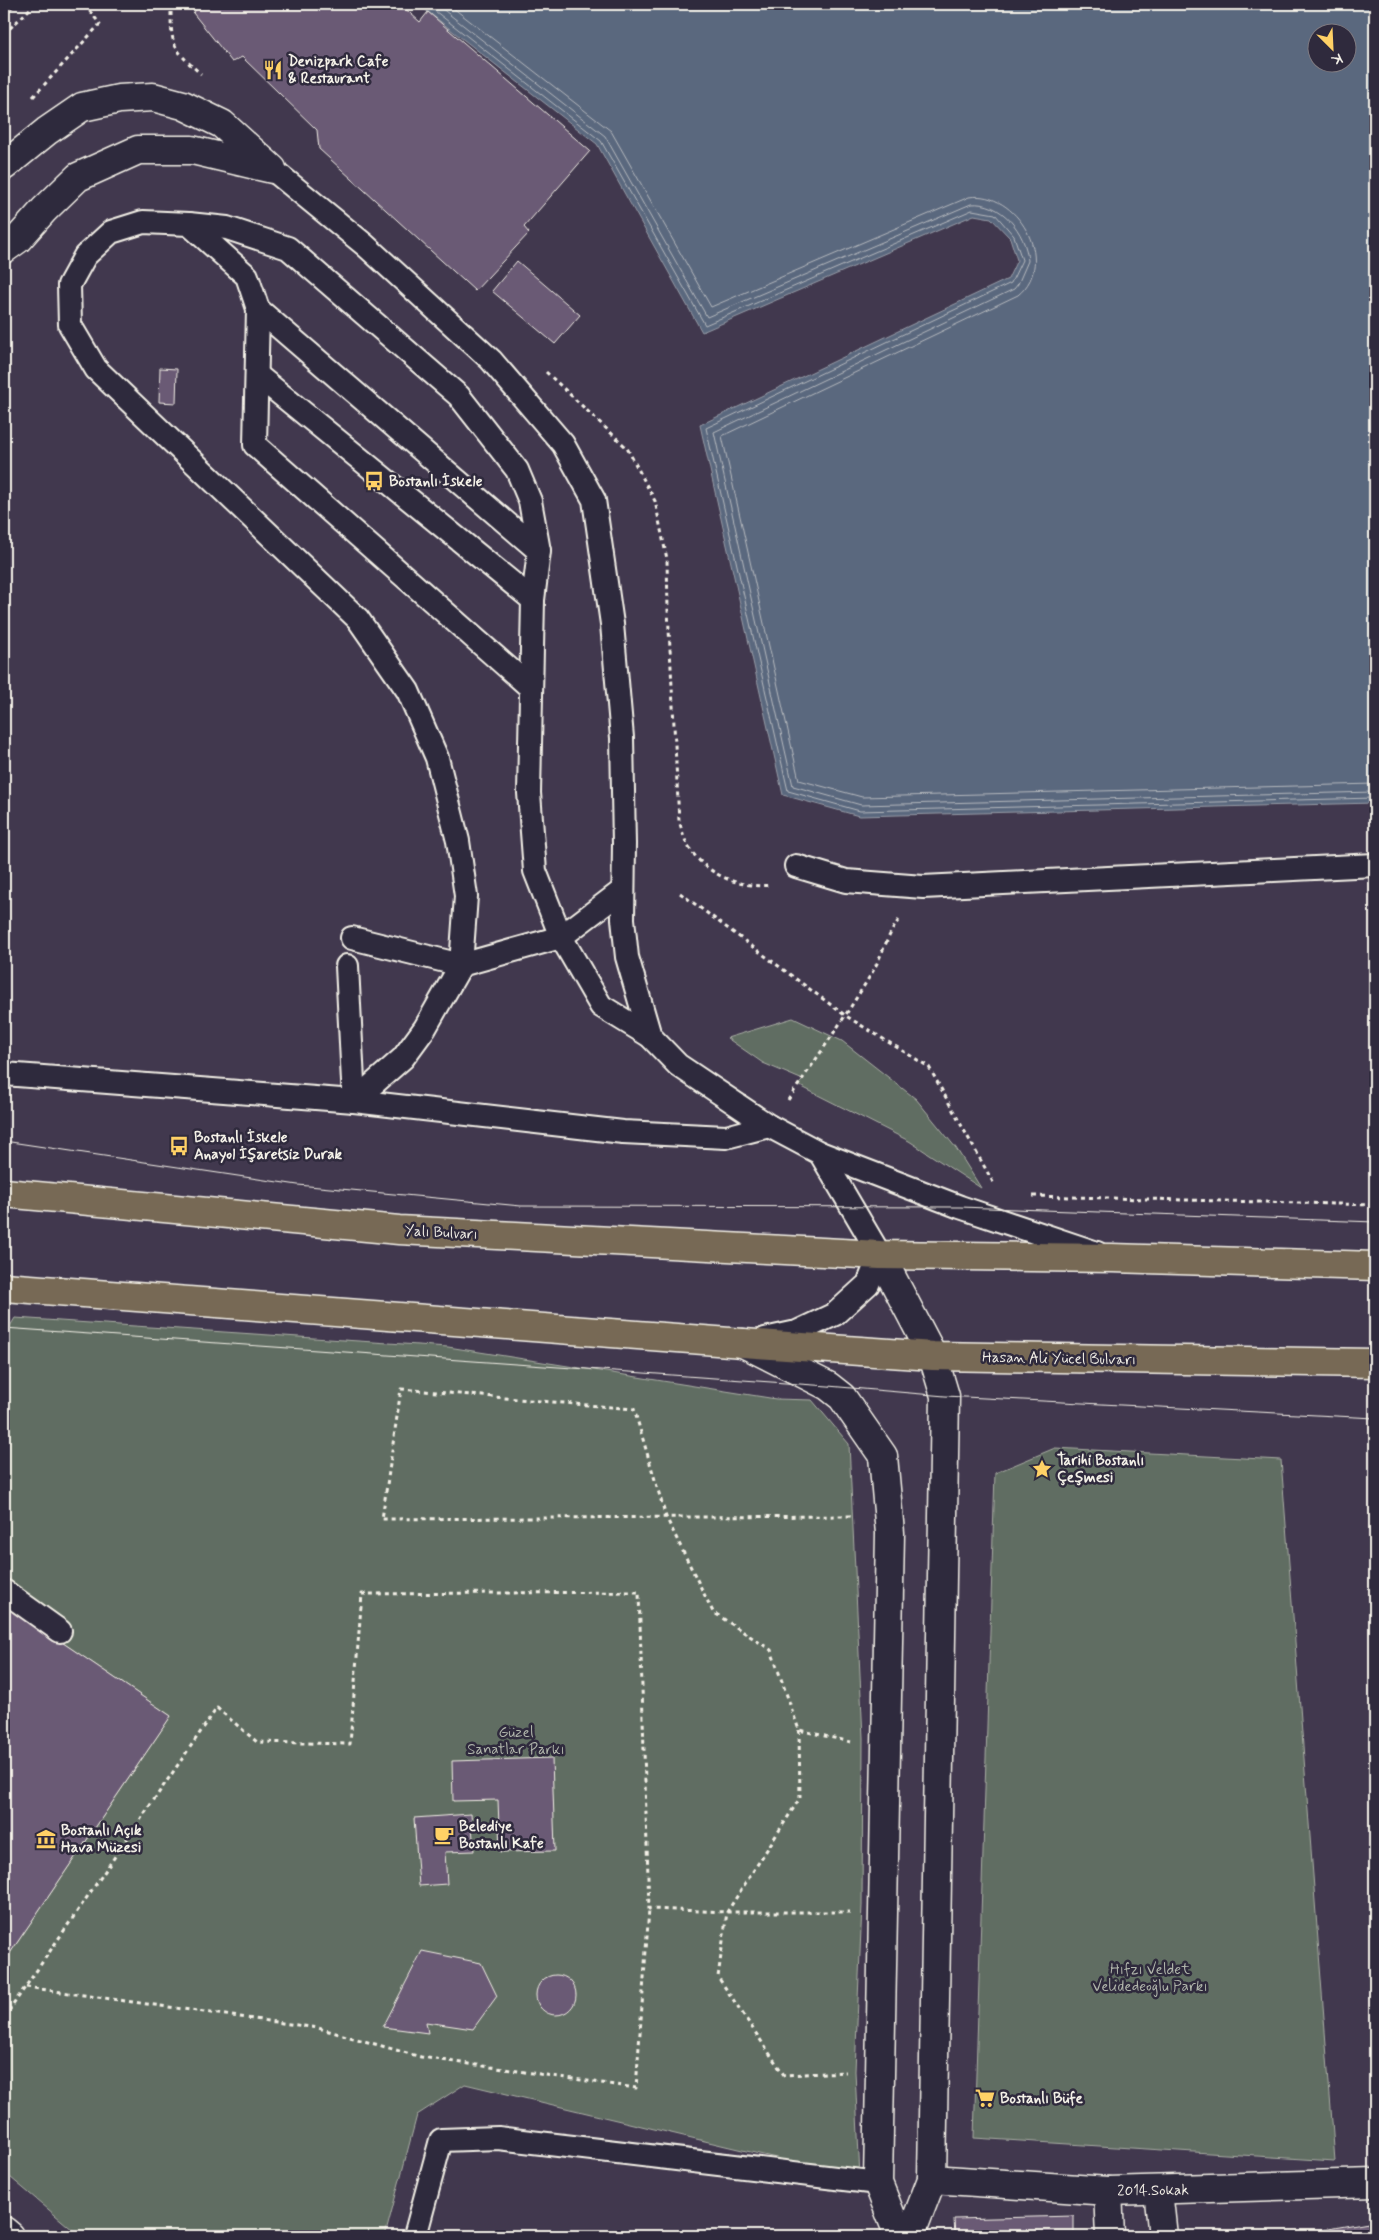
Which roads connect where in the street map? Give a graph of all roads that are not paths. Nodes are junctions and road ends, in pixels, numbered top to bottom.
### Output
1 (4, 166) edge
2 (272, 169) junction
3 (189, 224) junction
4 (4, 249) edge
5 (258, 309) junction
6 (257, 375) junction
7 (539, 551) junction
8 (533, 600) junction
9 (531, 688) junction
10 (1375, 865) edge
11 (796, 866) dead end
12 (623, 890) junction
13 (561, 937) junction
14 (352, 938) dead end
15 (461, 965) junction
16 (347, 966) dead end
17 (650, 1036) junction
18 (4, 1074) edge
19 (354, 1101) junction
20 (769, 1126) junction
21 (820, 1153) junction
22 (4, 1193) edge
23 (880, 1255) junction
24 (1112, 1258) junction
25 (1375, 1266) edge
26 (4, 1287) edge
27 (743, 1344) junction
28 (934, 1356) junction
29 (1375, 1363) edge
30 (4, 1591) edge
31 (60, 1631) dead end
32 (932, 2179) junction
33 (878, 2183) junction
34 (1375, 2183) edge
35 (1108, 2191) junction
36 (1158, 2191) junction
37 (4, 2231) edge
38 (10, 2236) edge
39 (415, 2236) edge
40 (899, 2236) edge
41 (910, 2236) edge
42 (1110, 2236) edge
43 (1163, 2236) edge

1 - 2 street
2 - 4 street
2 - 12 lane
3 - 5 lane
3 - 7 lane
3 - 15 lane
5 - 6 lane
5 - 7 lane
6 - 8 lane
6 - 9 lane
7 - 8 lane
8 - 9 lane
9 - 13 lane
10 - 11 lane
12 - 13 lane
12 - 17 lane
13 - 15 lane
13 - 17 lane
14 - 15 lane
15 - 19 lane
16 - 19 lane
17 - 20 lane
18 - 19 lane
19 - 20 lane
20 - 21 lane
21 - 23 lane
21 - 24 lane
22 - 23 main road, Yalı Bulvarı
23 - 24 main road
23 - 27 lane
23 - 28 street
24 - 25 main road
26 - 27 main road
27 - 28 main road, Hasan Ali Yücel Bulvarı
27 - 33 street
28 - 29 main road, Hasan Ali Yücel Bulvarı
28 - 32 street
30 - 31 lane
32 - 35 street, 2014.Sokak
32 - 41 street
33 - 39 lane
33 - 40 street
34 - 36 street, 2014.Sokak
35 - 36 street, 2014.Sokak
35 - 42 street
36 - 43 street
37 - 38 street

